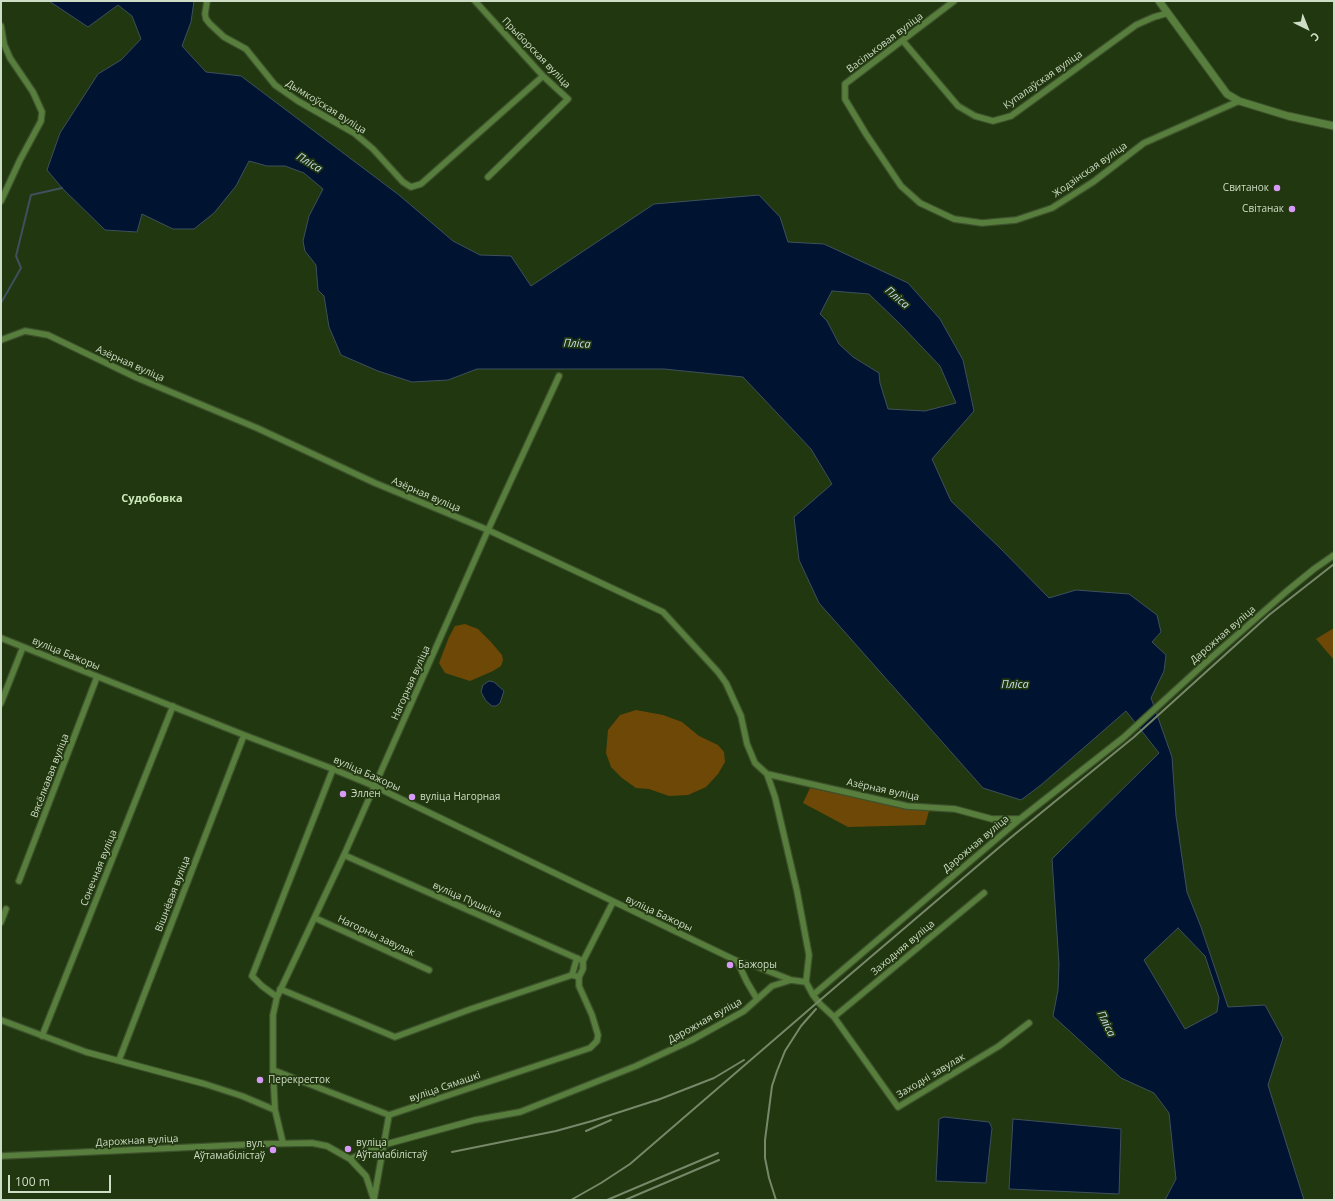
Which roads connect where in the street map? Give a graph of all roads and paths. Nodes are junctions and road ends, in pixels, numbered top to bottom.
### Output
1 (207, 1) edge
2 (475, 1) edge
3 (954, 1) edge
4 (1159, 1) edge
5 (1168, 13) junction
6 (1, 26) edge
7 (903, 41) junction
8 (544, 76) junction
9 (845, 84) joint
10 (1239, 101) junction
11 (1334, 126) edge
12 (488, 177) dead end
13 (1, 201) edge
14 (1, 340) edge
15 (559, 376) dead end
16 (488, 530) junction
17 (1334, 555) edge
18 (1, 638) edge
19 (23, 647) junction
20 (97, 677) junction
21 (1, 703) edge
22 (173, 706) junction
23 (244, 735) junction
24 (333, 769) junction
25 (767, 774) junction
26 (374, 786) junction
27 (1020, 819) junction
28 (344, 855) junction
29 (19, 881) dead end
30 (984, 893) dead end
31 (613, 902) junction
32 (6, 909) dead end
33 (315, 918) junction
34 (1, 922) edge
35 (577, 958) junction
36 (737, 960) junction
37 (583, 961) junction
38 (429, 970) dead end
39 (572, 975) junction
40 (578, 977) junction
41 (791, 980) junction
42 (806, 982) junction
43 (280, 989) junction
44 (813, 995) junction
45 (277, 997) junction
46 (757, 999) junction
47 (834, 1017) junction
48 (1, 1020) edge
49 (1029, 1023) dead end
50 (42, 1036) junction
51 (119, 1060) junction
52 (273, 1070) junction
53 (275, 1110) junction
54 (389, 1116) junction
55 (283, 1144) junction
56 (383, 1145) junction
57 (1, 1156) edge
58 (350, 1159) junction
59 (374, 1200) edge

1 - 8 street, Дымкоўская вуліца
2 - 8 street, Прыборская вуліца
3 - 7 street, Васільковая вуліца
4 - 5 street
5 - 7 street, Купалаўская вуліца
5 - 10 street
6 - 13 street
7 - 9 street, Васільковая вуліца
8 - 12 street, Прыборская вуліца
9 - 10 street, Жодзінская вуліца
10 - 11 street
14 - 16 street, Азёрная вуліца
15 - 16 street, Нагорная вуліца
16 - 25 street, Азёрная вуліца
16 - 26 street, Нагорная вуліца
17 - 27 street, Дарожная вуліца
18 - 19 street, вуліца Бажоры
19 - 20 street, вуліца Бажоры
19 - 21 street
20 - 22 street, вуліца Бажоры
20 - 29 street, Вясёлкавая вуліца
22 - 23 street, вуліца Бажоры
22 - 50 street, Сонечная вуліца
23 - 24 street, вуліца Бажоры
23 - 51 street, Вішнёвая вуліца
24 - 26 street, вуліца Бажоры
24 - 45 street
25 - 27 street, Азёрная вуліца
25 - 42 street, Азёрная вуліца
26 - 28 street, Нагорная вуліца
26 - 31 street, вуліца Бажоры
27 - 44 street, Дарожная вуліца
28 - 33 street, Нагорная вуліца
28 - 35 street, вуліца Пушкіна
30 - 47 street, Заходняя вуліца
31 - 36 street, вуліца Бажоры
31 - 37 street
32 - 34 street
33 - 38 street, Нагорны завулак
33 - 43 street, Нагорная вуліца
35 - 37 street, вуліца Пушкіна
35 - 39 street
36 - 41 street, вуліца Бажоры
36 - 46 street
37 - 40 street
39 - 40 street
39 - 43 street
40 - 54 street, вуліца Сямашкі
41 - 42 street, Дарожная вуліца
41 - 46 street, Дарожная вуліца
42 - 44 street
43 - 45 street, Нагорная вуліца
44 - 47 street, Заходні завулак
45 - 52 street, Нагорная вуліца
46 - 56 street, Дарожная вуліца
47 - 49 street, Заходні завулак
48 - 50 street
50 - 51 street
51 - 53 street
52 - 53 street, Нагорная вуліца
52 - 54 street
53 - 55 street, Нагорная вуліца
54 - 56 street
55 - 57 street, Дарожная вуліца
55 - 58 street, Дарожная вуліца
56 - 58 street, Дарожная вуліца
56 - 59 street
58 - 59 street

